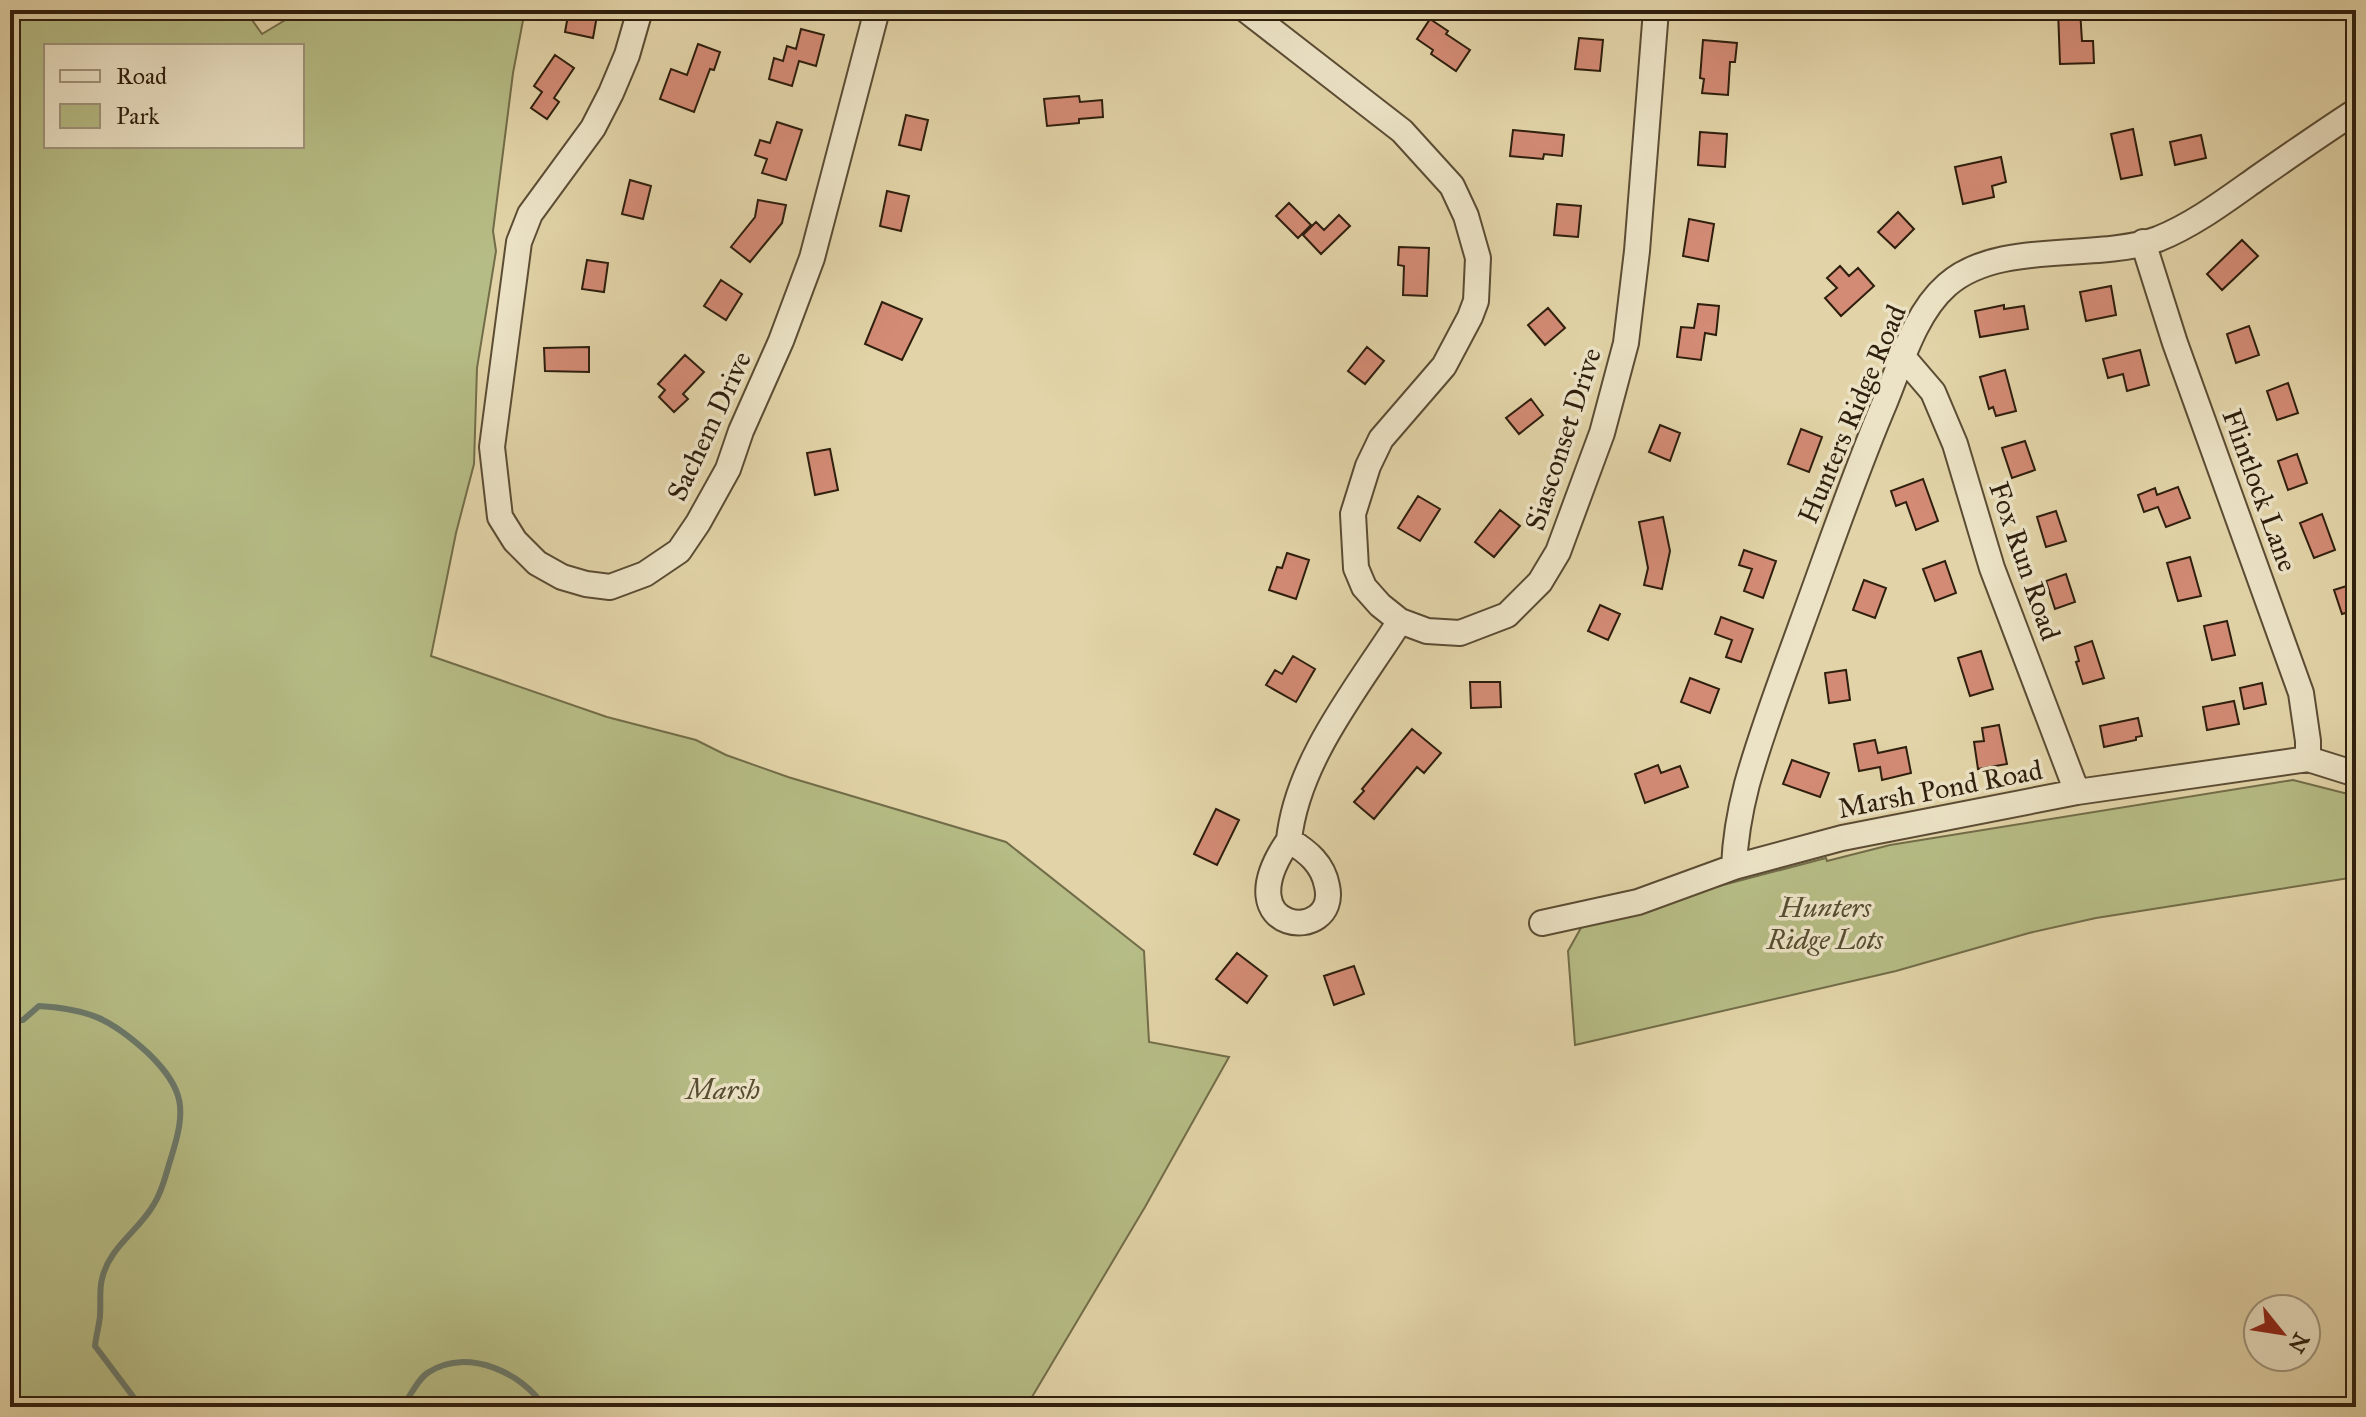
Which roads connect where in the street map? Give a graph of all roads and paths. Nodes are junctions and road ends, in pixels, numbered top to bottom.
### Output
1 (640, 10) edge
2 (877, 10) edge
3 (1246, 10) edge
4 (1656, 10) edge
5 (2356, 111) edge
6 (2143, 242) junction
7 (1903, 357) junction
8 (1400, 621) junction
9 (2308, 759) junction
10 (2356, 774) edge
11 (2077, 792) junction
12 (1289, 840) dead end
13 (1734, 867) junction
14 (1542, 923) dead end

1 - 2 street, Sachem Drive
3 - 8 street, Siasconset Drive
4 - 8 street, Siasconset Drive
5 - 6 street, Hunters Ridge Road
6 - 7 street, Hunters Ridge Road
6 - 9 street, Flintlock Lane
7 - 11 street, Fox Run Road
7 - 13 street, Hunters Ridge Road
8 - 12 street
9 - 10 street, Marsh Pond Road
9 - 11 street, Marsh Pond Road
11 - 13 street, Marsh Pond Road
13 - 14 street, Marsh Pond Road

